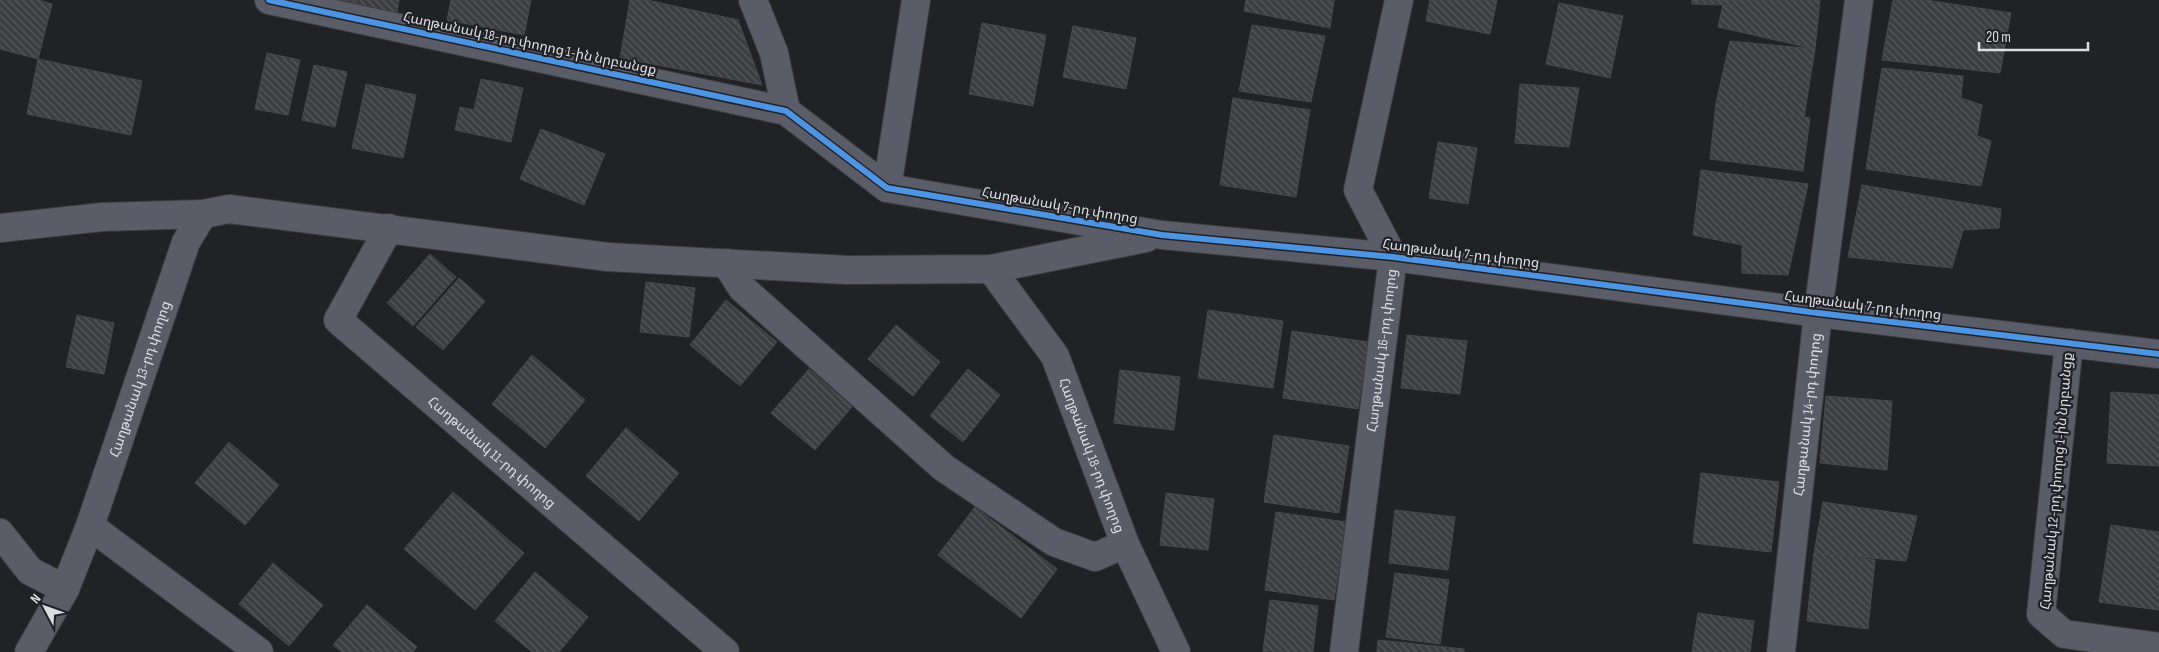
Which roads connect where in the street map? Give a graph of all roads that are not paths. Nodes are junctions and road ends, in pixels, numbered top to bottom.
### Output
1 (269, 0) edge
2 (752, 0) edge
3 (916, 0) edge
4 (1399, 0) edge
5 (1859, 0) edge
6 (786, 111) junction
7 (887, 188) junction
8 (203, 214) junction
9 (0, 228) edge
10 (389, 228) junction
11 (1162, 235) junction
12 (1393, 256) junction
13 (726, 263) junction
14 (991, 269) junction
15 (1818, 313) junction
16 (2070, 343) junction
17 (2159, 354) edge
18 (90, 526) junction
19 (0, 533) edge
20 (1125, 544) junction
21 (65, 589) junction
22 (2159, 647) edge
23 (29, 652) edge
24 (259, 652) edge
25 (725, 652) edge
26 (1176, 652) edge
27 (1344, 652) edge
28 (1781, 652) edge

1 - 6 street, Հաղթանակ 18-րդ փողոց 1-ին նրբանցք
2 - 6 street
3 - 7 street
4 - 12 street, Հաղթանակ 16-րդ փողոց
5 - 15 street, Հաղթանակ 14-րդ փողոց
6 - 7 street, Հաղթանակ 7-րդ փողոց
7 - 11 street, Հաղթանակ 7-րդ փողոց
8 - 9 street
8 - 10 street
8 - 18 street, Հաղթանակ 13-րդ փողոց
10 - 13 street
10 - 25 street, Հաղթանակ 11-րդ փողոց
11 - 12 street, Հաղթանակ 7-րդ փողոց
11 - 14 street
12 - 15 street, Հաղթանակ 7-րդ փողոց
12 - 27 street, Հաղթանակ 16-րդ փողոց
13 - 14 street
13 - 20 street
14 - 20 street, Հաղթանակ 18-րդ փողոց
15 - 16 street, Հաղթանակ 7-րդ փողոց
15 - 28 street, Հաղթանակ 14-րդ փողոց
16 - 17 street, Հաղթանակ 7-րդ փողոց
16 - 22 street, Հաղթանակ 12-րդ փողոց 1-ին նրբանցք
18 - 21 street, Հաղթանակ 13-րդ փողոց
18 - 24 street
19 - 21 street
20 - 26 street, Հաղթանակ 18-րդ փողոց
21 - 23 street, Հաղթանակ 13-րդ փողոց

